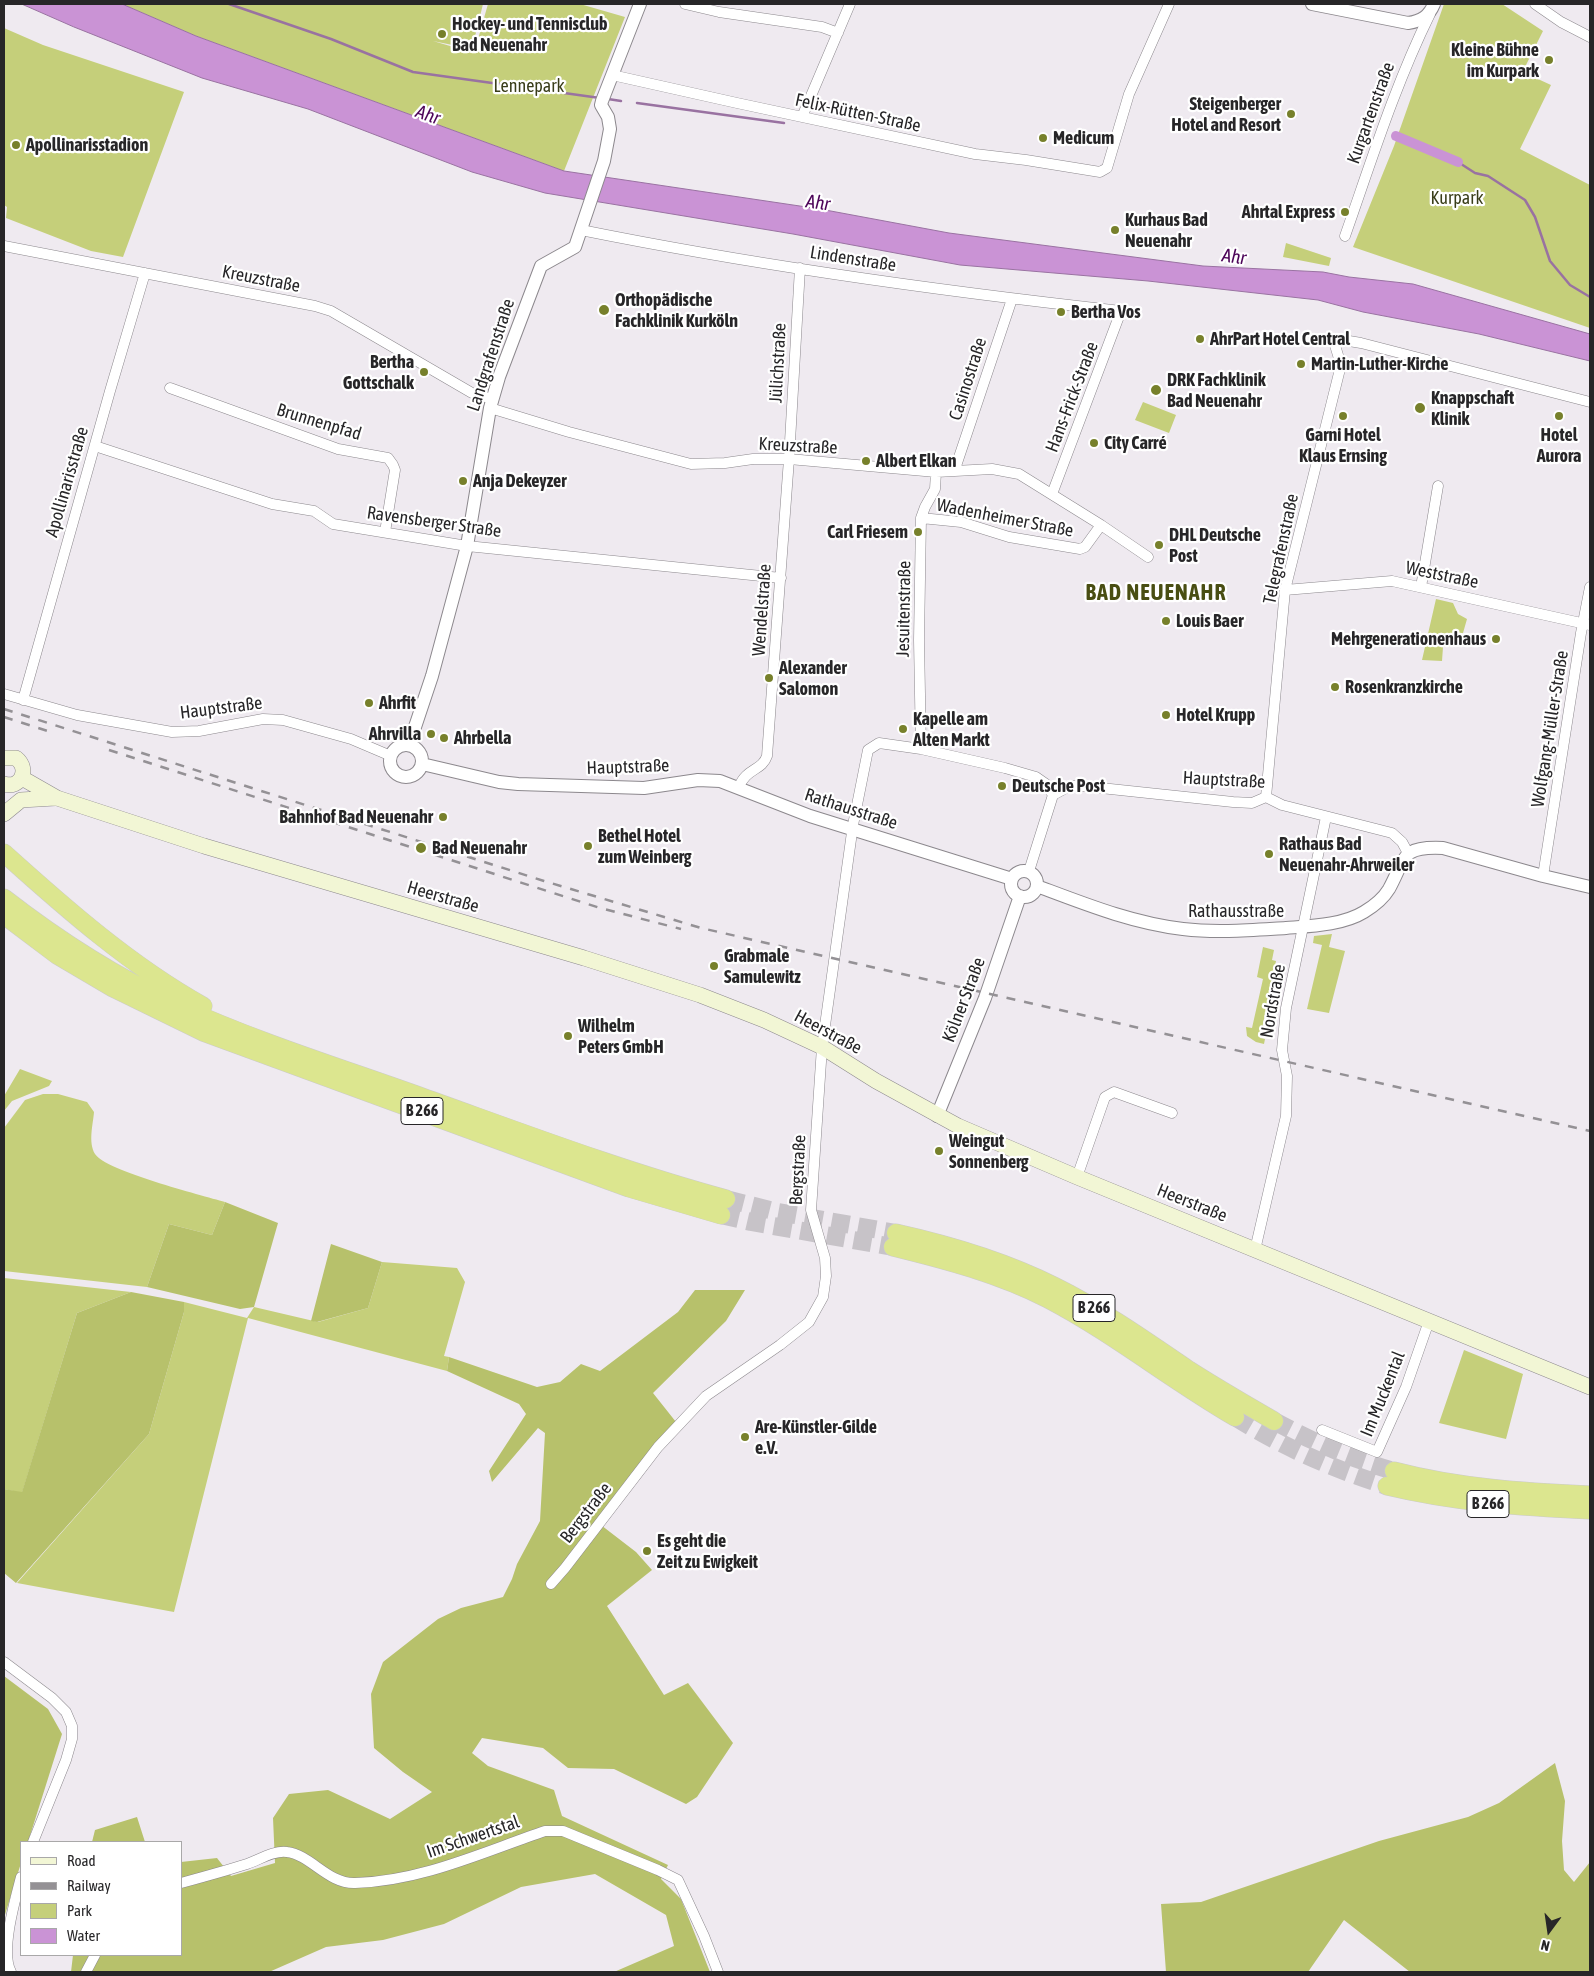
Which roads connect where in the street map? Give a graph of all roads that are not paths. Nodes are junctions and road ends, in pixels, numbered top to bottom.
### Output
1 (640, 4) edge
2 (685, 4) edge
3 (850, 4) edge
4 (1169, 4) edge
5 (1312, 4) edge
6 (1535, 4) edge
7 (1432, 9) edge
8 (838, 33) junction
9 (1590, 37) edge
10 (612, 75) junction
11 (802, 117) junction
12 (581, 230) junction
13 (1345, 236) dead end
14 (4, 246) edge
15 (800, 268) junction
16 (145, 273) junction
17 (1012, 298) junction
18 (1121, 311) joint
19 (170, 388) dead end
20 (1590, 402) edge
21 (491, 404) junction
22 (95, 446) junction
23 (789, 459) junction
24 (955, 469) junction
25 (936, 472) junction
26 (1438, 486) dead end
27 (1052, 494) junction
28 (921, 518) junction
29 (1101, 525) junction
30 (385, 532) junction
31 (467, 546) junction
32 (1148, 557) dead end
33 (781, 578) junction
34 (1421, 587) junction
35 (1590, 587) edge
36 (1285, 590) junction
37 (1586, 624) edge
38 (4, 694) edge
39 (23, 700) junction
40 (409, 745) junction
41 (922, 749) junction
42 (390, 756) junction
43 (4, 758) edge
44 (422, 764) junction
45 (22, 778) junction
46 (4, 786) edge
47 (739, 787) junction
48 (1053, 795) junction
49 (57, 798) junction
50 (1266, 798) junction
51 (4, 814) edge
52 (1326, 816) junction
53 (853, 829) junction
54 (4, 853) edge
55 (1408, 854) junction
56 (1029, 871) junction
57 (1543, 876) junction
58 (1012, 879) junction
59 (1038, 886) junction
60 (1590, 887) edge
61 (1020, 896) junction
62 (4, 898) edge
63 (4, 915) edge
64 (1304, 927) junction
65 (249, 1036) junction
66 (822, 1047) junction
67 (1172, 1113) dead end
68 (938, 1116) junction
69 (1077, 1177) junction
70 (1254, 1250) junction
71 (1429, 1321) junction
72 (1590, 1387) edge
73 (1235, 1418) tunnel mouth
74 (1274, 1421) tunnel mouth
75 (1322, 1430) dead end
76 (1590, 1496) edge
77 (1590, 1510) edge
78 (550, 1584) dead end
79 (4, 1662) edge
80 (33, 1841) edge
81 (20, 1881) edge
82 (182, 1883) edge
83 (94, 1956) edge
84 (12, 1972) edge
85 (86, 1972) edge
86 (718, 1972) edge

1 - 10 street, Landgrafenstraße
2 - 8 street
3 - 8 street
4 - 11 street, Felix-Rütten-Straße
5 - 7 street
6 - 9 street
7 - 13 street, Kurgartenstraße
8 - 11 street
10 - 11 street, Felix-Rütten-Straße
10 - 12 street, Landgrafenstraße
12 - 15 street, Lindenstraße
12 - 21 street, Landgrafenstraße
14 - 16 street, Kreuzstraße
15 - 17 street, Lindenstraße
15 - 23 street, Jülichstraße
16 - 21 street, Kreuzstraße
16 - 22 street, Apollinarisstraße
17 - 18 street, Lindenstraße
17 - 24 street, Casinostraße
18 - 27 street, Hans-Frick-Straße
19 - 30 street, Brunnenpfad
20 - 36 street, Telegrafenstraße
21 - 23 street, Kreuzstraße
21 - 31 street, Landgrafenstraße
22 - 30 street, Ravensberger Straße
22 - 39 street, Apollinarisstraße
23 - 25 street, Kreuzstraße
23 - 33 street, Wendelstraße
24 - 25 street, Kreuzstraße
24 - 27 street, Kreuzstraße
25 - 28 street, Jesuitenstraße
26 - 34 street
27 - 29 street, Kreuzstraße
28 - 29 street, Wadenheimer Straße
28 - 41 street, Jesuitenstraße
29 - 32 street, Kreuzstraße
30 - 31 street, Ravensberger Straße
31 - 33 street, Ravensberger Straße
31 - 40 street, Landgrafenstraße
33 - 47 street, Wendelstraße
34 - 36 street, Weststraße
34 - 37 street, Weststraße
35 - 37 street, Wolfgang-Müller-Straße
36 - 50 street, Telegrafenstraße
37 - 57 street, Wolfgang-Müller-Straße
38 - 39 street, Hauptstraße
39 - 42 street, Hauptstraße
40 - 42 street
40 - 44 street
41 - 48 street
41 - 53 street, Bergstraße
42 - 44 street
43 - 45 main road
44 - 47 street, Hauptstraße
45 - 46 main road
45 - 49 main road, Heerstraße
47 - 53 street, Rathausstraße
48 - 50 street, Hauptstraße
48 - 56 street
49 - 51 main road
49 - 66 main road, Heerstraße
50 - 52 street, Hauptstraße
52 - 55 street, Hauptstraße
52 - 64 street, Nordstraße
53 - 58 street, Rathausstraße
53 - 66 street, Bergstraße
54 - 65 highway, B 266
55 - 57 street
55 - 64 street, Rathausstraße
56 - 58 street
56 - 59 street
57 - 60 street
58 - 61 street
59 - 61 street
59 - 64 street, Rathausstraße
61 - 68 street, Kölner Straße
62 - 65 highway, B 266
63 - 65 highway, B 266
64 - 70 street, Nordstraße
66 - 68 main road, Heerstraße
66 - 78 street, Bergstraße
67 - 69 street
68 - 69 main road, Heerstraße
69 - 70 main road, Heerstraße
70 - 71 main road, Heerstraße
71 - 72 main road, Heerstraße
71 - 75 street, Im Muckental
73 - 74 highway, B 266
76 - 77 highway, B 266
79 - 80 street
81 - 84 street
82 - 86 street, Im Schwertstal
83 - 85 street

